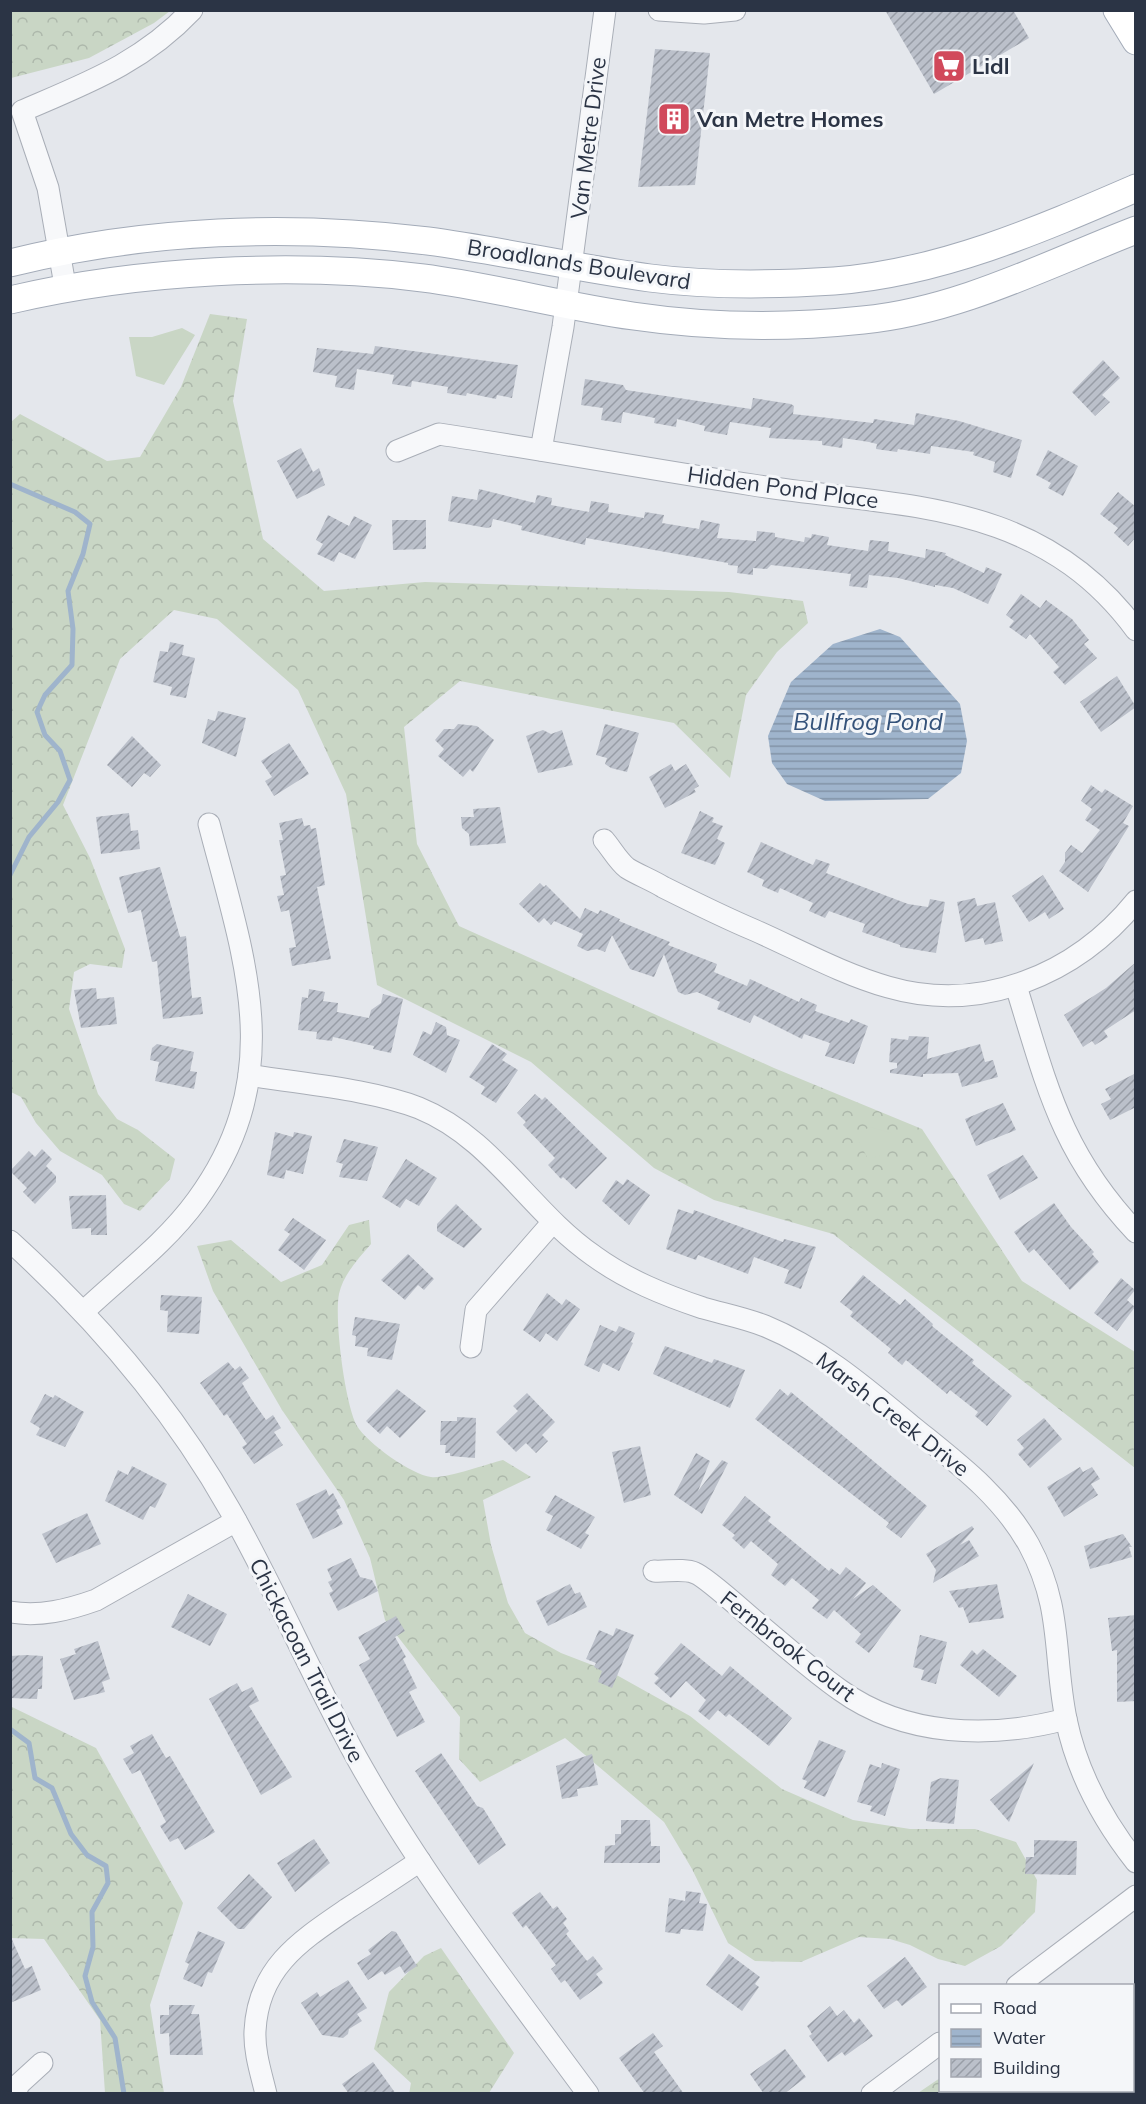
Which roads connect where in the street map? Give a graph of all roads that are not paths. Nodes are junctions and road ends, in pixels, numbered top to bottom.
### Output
1 (192, 10) edge
2 (604, 10) edge
3 (659, 10) edge
4 (735, 10) edge
5 (1117, 10) edge
6 (1136, 41) edge
7 (1136, 188) edge
8 (1136, 230) edge
9 (61, 252) junction
10 (10, 263) edge
11 (572, 265) junction
12 (66, 291) junction
13 (10, 300) edge
14 (565, 316) junction
15 (541, 450) junction
16 (397, 451) dead end
17 (1136, 630) edge
18 (209, 824) dead end
19 (604, 840) dead end
20 (1136, 901) edge
21 (1016, 986) junction
22 (249, 1075) junction
23 (552, 1223) junction
24 (1136, 1232) edge
25 (10, 1241) edge
26 (83, 1312) junction
27 (471, 1347) dead end
28 (236, 1521) junction
29 (654, 1571) dead end
30 (10, 1612) edge
31 (1066, 1719) junction
32 (420, 1861) junction
33 (1136, 1862) edge
34 (1136, 1896) edge
35 (1020, 1984) edge
36 (939, 2044) edge
37 (42, 2063) dead end
38 (15, 2094) edge
39 (266, 2094) edge
40 (588, 2094) edge
41 (872, 2094) edge

1 - 9 street
2 - 11 street, Van Metre Drive
3 - 4 street
5 - 6 main road
7 - 11 main road, Broadlands Boulevard
8 - 14 main road, Broadlands Boulevard
9 - 10 main road, Broadlands Boulevard
9 - 11 main road, Broadlands Boulevard
9 - 12 street
11 - 14 street, Van Metre Drive
12 - 13 main road, Broadlands Boulevard
12 - 14 main road, Broadlands Boulevard
14 - 15 street, Van Metre Drive
15 - 16 street, Hidden Pond Place
15 - 17 street, Hidden Pond Place
18 - 22 street
19 - 21 street
20 - 21 street
21 - 24 street
22 - 23 street, Marsh Creek Drive
22 - 26 street
23 - 27 street
23 - 31 street, Marsh Creek Drive
25 - 26 street, Chickacoan Trail Drive
26 - 28 street, Chickacoan Trail Drive
28 - 30 street
28 - 32 street, Chickacoan Trail Drive
29 - 31 street, Fernbrook Court
31 - 33 street, Marsh Creek Drive
32 - 39 street
32 - 40 street, Chickacoan Trail Drive
34 - 35 street
36 - 41 street
37 - 38 street

